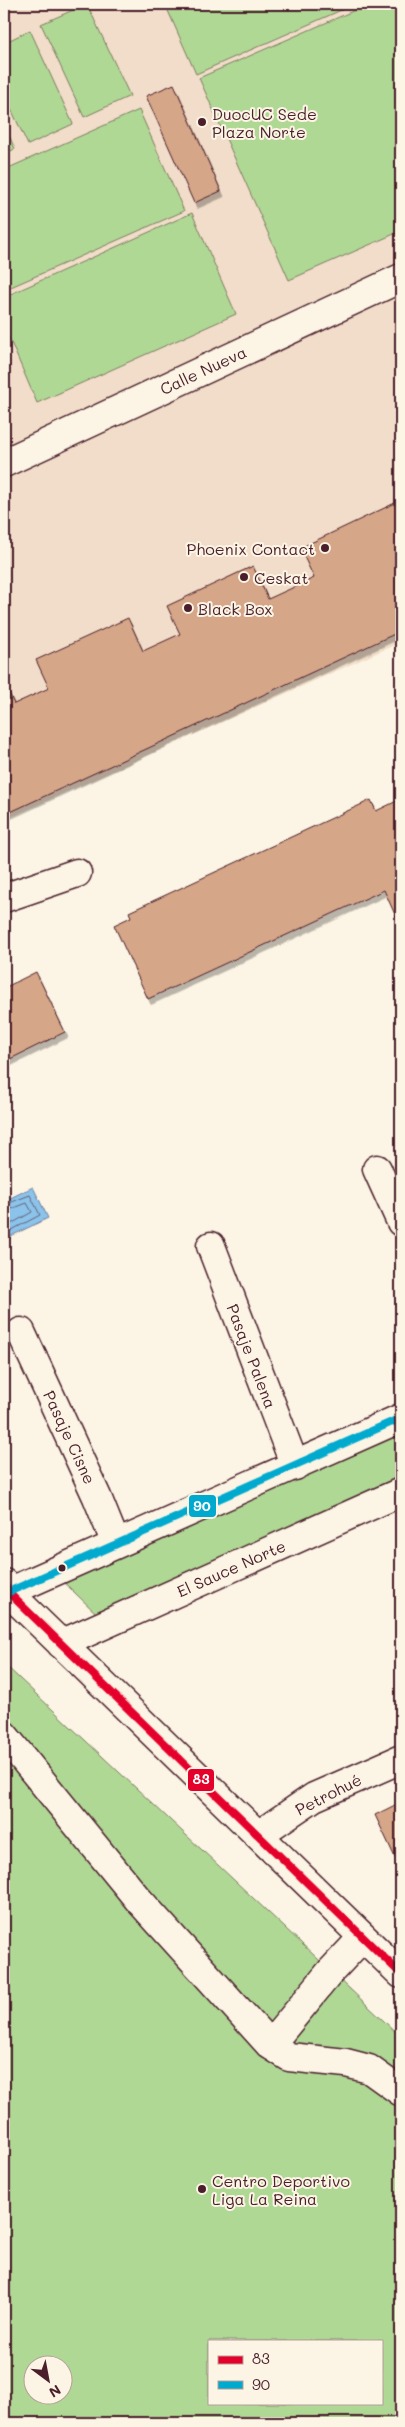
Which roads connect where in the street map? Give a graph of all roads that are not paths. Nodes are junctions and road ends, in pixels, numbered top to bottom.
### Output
1 (401, 278) edge
2 (4, 463) edge
3 (77, 873) dead end
4 (4, 898) edge
5 (377, 1169) dead end
6 (401, 1222) edge
7 (211, 1246) dead end
8 (21, 1332) dead end
9 (401, 1418) edge
10 (295, 1466) junction
11 (401, 1492) edge
12 (116, 1544) junction
13 (5, 1590) edge
14 (61, 1644) junction
15 (4, 1735) edge
16 (401, 1759) edge
17 (17, 1764) edge
18 (258, 1835) junction
19 (363, 1937) junction
20 (401, 1974) edge
21 (270, 2045) junction
22 (401, 2092) edge

1 - 2 street, Calle Nueva
3 - 4 street
5 - 6 street
7 - 10 street, Pasaje Palena
8 - 12 street, Pasaje Cisne
9 - 10 street
10 - 12 street
11 - 14 street, El Sauce Norte
12 - 13 street
13 - 14 street
14 - 18 street
15 - 17 street
16 - 18 street, Petrohué
17 - 21 street
18 - 19 street
19 - 20 street
19 - 21 street
21 - 22 street

